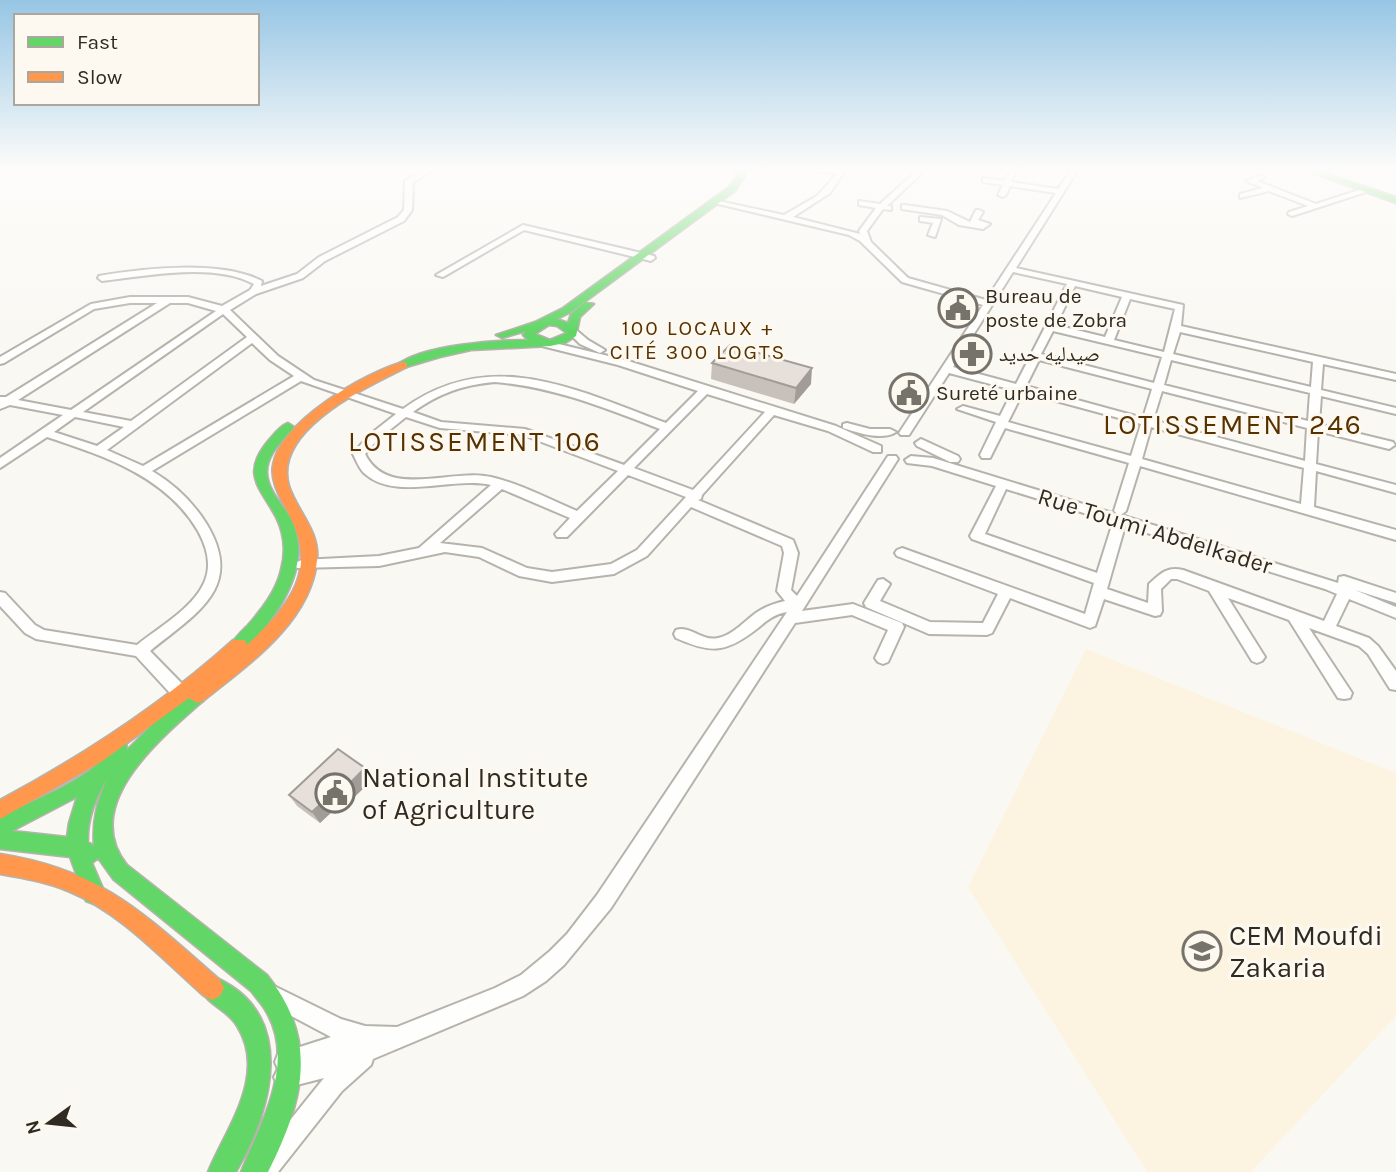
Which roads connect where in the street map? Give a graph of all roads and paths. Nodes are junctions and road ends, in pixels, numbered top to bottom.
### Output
1 (394, 223) edge
2 (693, 223) edge
3 (806, 223) edge
4 (869, 223) edge
5 (937, 223) edge
6 (960, 223) edge
7 (980, 223) edge
8 (1041, 223) edge
9 (864, 229) junction
10 (844, 231) junction
11 (932, 234) dead end
12 (867, 243) junction
13 (647, 257) junction
14 (1011, 270) junction
15 (440, 275) dead end
16 (102, 278) dead end
17 (1072, 283) junction
18 (253, 292) junction
19 (1127, 295) junction
20 (169, 300) junction
21 (989, 304) junction
22 (223, 310) junction
23 (539, 324) junction
24 (1050, 327) junction
25 (1176, 328) junction
26 (572, 331) junction
27 (252, 338) junction
28 (1109, 341) junction
29 (542, 343) junction
30 (1167, 355) junction
31 (1036, 356) junction
32 (1318, 359) junction
33 (0, 361) edge
34 (948, 369) junction
35 (301, 376) junction
36 (1396, 377) edge
37 (1158, 386) junction
38 (1019, 388) junction
39 (705, 390) junction
40 (1315, 392) junction
41 (343, 393) junction
42 (3, 402) edge
43 (963, 409) dead end
44 (772, 411) junction
45 (1396, 411) edge
46 (69, 414) junction
47 (404, 414) junction
48 (1002, 422) junction
49 (1147, 423) junction
50 (132, 425) junction
51 (1313, 426) junction
52 (666, 427) junction
53 (44, 432) junction
54 (890, 432) junction
55 (905, 433) junction
56 (921, 443) junction
57 (1389, 446) dead end
58 (98, 451) junction
59 (884, 454) junction
60 (986, 455) dead end
61 (911, 460) junction
62 (1135, 461) junction
63 (0, 464) edge
64 (1310, 466) junction
65 (626, 468) junction
66 (144, 471) junction
67 (500, 484) junction
68 (1003, 484) junction
69 (1396, 489) edge
70 (694, 499) junction
71 (1307, 510) junction
72 (1120, 515) junction
73 (578, 517) junction
74 (562, 534) dead end
75 (1396, 535) edge
76 (421, 552) junction
77 (902, 553) dead end
78 (308, 565) junction
79 (290, 566) junction
80 (883, 584) dead end
81 (1101, 586) junction
82 (1214, 587) junction
83 (1346, 591) junction
84 (1007, 592) junction
85 (0, 597) edge
86 (1396, 598) edge
87 (794, 612) junction
88 (1396, 613) edge
89 (1293, 615) junction
90 (1328, 628) junction
91 (681, 634) dead end
92 (140, 651) junction
93 (1257, 657) dead end
94 (883, 658) dead end
95 (1396, 684) edge
96 (1344, 693) dead end
97 (186, 699) junction
98 (135, 729) junction
99 (151, 736) junction
100 (96, 776) junction
101 (0, 810) edge
102 (0, 827) edge
103 (0, 839) edge
104 (78, 847) junction
105 (0, 864) edge
106 (120, 872) junction
107 (94, 893) junction
108 (268, 993) junction
109 (368, 1044) junction
110 (259, 1049) junction
111 (283, 1070) junction
112 (256, 1095) junction
113 (221, 1172) edge
114 (254, 1172) edge
115 (263, 1172) edge

1 - 18 street
2 - 13 street
3 - 10 street
4 - 9 street
5 - 11 street
6 - 7 street
8 - 14 street
9 - 10 street
9 - 12 street
10 - 12 street
12 - 21 street
13 - 15 street
13 - 23 street
13 - 26 street
14 - 17 street
14 - 21 street
16 - 18 street
17 - 19 street
17 - 24 street
18 - 22 street
19 - 25 street
19 - 28 street
20 - 22 street
20 - 33 street
20 - 42 street
21 - 34 street
22 - 27 street
22 - 46 street
23 - 26 street
23 - 29 street
23 - 41 street
24 - 28 street
24 - 31 street
25 - 30 street
25 - 32 street
26 - 29 street
26 - 54 street
27 - 35 street
27 - 50 street
28 - 30 street
29 - 39 street
29 - 41 street
30 - 37 street
30 - 40 street
31 - 37 street
31 - 38 street
32 - 36 street
32 - 40 street
34 - 38 street
34 - 55 street
35 - 41 street
35 - 66 street
37 - 49 street
37 - 51 street
38 - 48 street
38 - 49 street
39 - 44 street
39 - 52 street
40 - 45 street
40 - 51 street
41 - 47 street
41 - 78 street
41 - 79 street
42 - 46 street
43 - 48 street
44 - 59 street
44 - 70 street
46 - 50 street
46 - 53 street
47 - 52 street
47 - 65 street
47 - 67 street
48 - 60 street
48 - 62 street
49 - 62 street
49 - 64 street
50 - 58 street
51 - 57 street
51 - 64 street
52 - 65 street
53 - 58 street
53 - 63 street
54 - 55 street
54 - 59 street
55 - 56 street, Rue Toumi Abdelkader
56 - 61 street
56 - 72 street, Rue Toumi Abdelkader
58 - 66 street
59 - 61 street, Rue Toumi Abdelkader
59 - 87 street
61 - 68 street, Rue Toumi Abdelkader
62 - 71 street
62 - 72 street
64 - 69 street
64 - 71 street
65 - 70 street
65 - 73 street
66 - 92 street
67 - 73 street
67 - 76 street
68 - 72 street, Rue Toumi Abdelkader
68 - 81 street
70 - 76 street
70 - 87 street
71 - 75 street
72 - 81 street
72 - 83 street, Rue Toumi Abdelkader
72 - 86 street, Rue Toumi Abdelkader
73 - 74 street
76 - 78 street
77 - 84 street
78 - 79 street
78 - 97 street
79 - 97 street
80 - 84 street
81 - 82 street
81 - 84 street
82 - 89 street
82 - 93 street
83 - 88 street, Rue Toumi Abdelkader
83 - 90 street
85 - 92 street
87 - 91 street
87 - 94 street
87 - 109 street
89 - 90 street
89 - 96 street
90 - 95 street
92 - 97 street
97 - 98 street
97 - 99 street
98 - 100 street
98 - 101 street
99 - 100 street
99 - 106 street
100 - 102 street
100 - 104 street
103 - 104 street
104 - 106 street
104 - 107 street
105 - 107 street
106 - 108 street
107 - 110 street
108 - 109 street
108 - 111 street
109 - 111 street
109 - 115 street
110 - 111 street
110 - 112 street
111 - 112 street
111 - 114 street
112 - 113 street

